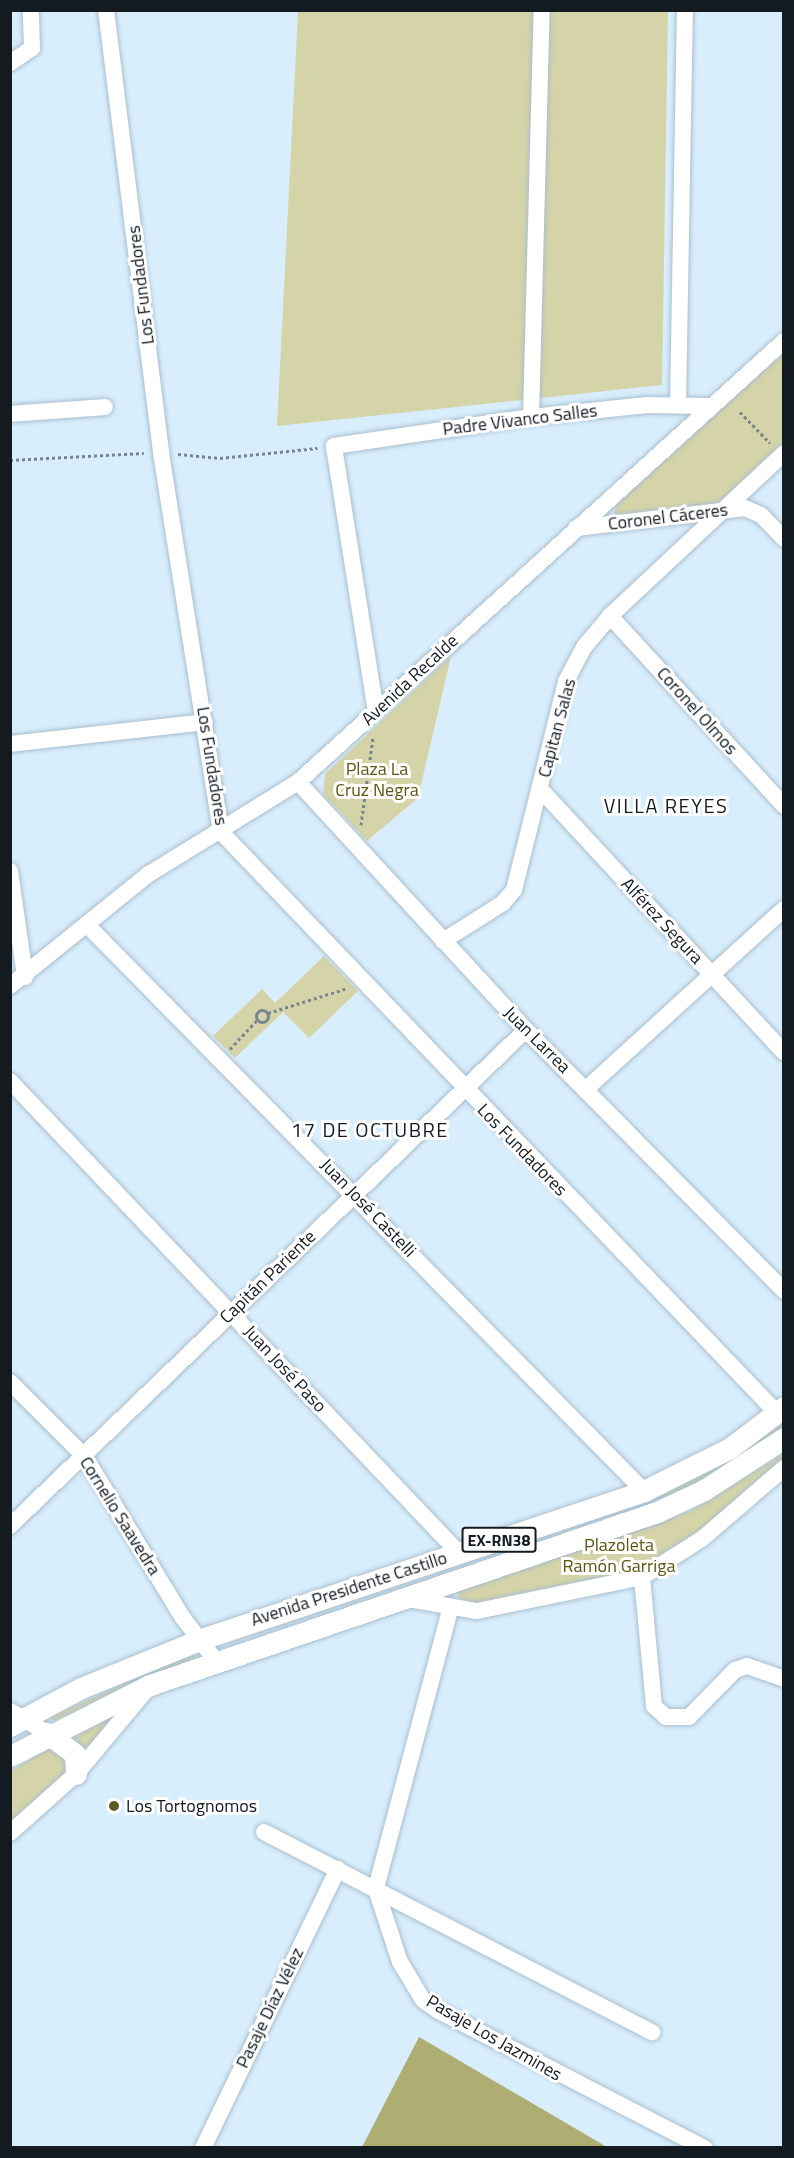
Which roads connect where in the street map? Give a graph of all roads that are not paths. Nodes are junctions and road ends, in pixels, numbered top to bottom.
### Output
1 (31, 10) edge
2 (106, 10) edge
3 (542, 10) edge
4 (685, 10) edge
5 (10, 63) edge
6 (783, 341) edge
7 (678, 405) junction
8 (708, 406) junction
9 (105, 407) dead end
10 (10, 414) edge
11 (531, 417) junction
12 (783, 454) edge
13 (725, 509) junction
14 (576, 528) junction
15 (783, 539) edge
16 (610, 616) junction
17 (376, 712) junction
18 (205, 722) junction
19 (10, 744) edge
20 (298, 782) junction
21 (541, 790) junction
22 (783, 806) edge
23 (221, 832) junction
24 (10, 871) edge
25 (783, 909) edge
26 (89, 927) junction
27 (443, 941) junction
28 (712, 975) junction
29 (26, 977) junction
30 (10, 986) edge
31 (526, 1030) junction
32 (783, 1052) edge
33 (10, 1082) edge
34 (463, 1089) junction
35 (586, 1089) junction
36 (354, 1194) junction
37 (783, 1291) edge
38 (231, 1312) junction
39 (10, 1382) edge
40 (780, 1410) edge
41 (783, 1438) edge
42 (85, 1457) junction
43 (783, 1468) edge
44 (644, 1491) junction
45 (10, 1526) edge
46 (459, 1553) junction
47 (642, 1577) junction
48 (402, 1598) junction
49 (450, 1610) junction
50 (199, 1640) junction
51 (216, 1661) junction
52 (783, 1679) edge
53 (150, 1685) junction
54 (13, 1719) edge
55 (47, 1733) junction
56 (10, 1756) edge
57 (76, 1774) junction
58 (264, 1832) dead end
59 (10, 1833) edge
60 (338, 1869) junction
61 (376, 1889) junction
62 (652, 2032) dead end
63 (203, 2148) edge
64 (705, 2148) edge

1 - 5 street
2 - 18 street, Los Fundadores
3 - 11 street
4 - 7 street
6 - 8 street, Avenida Recalde
7 - 8 street, Padre Vivanco Salles
7 - 11 street, Padre Vivanco Salles
8 - 14 street, Avenida Recalde
9 - 10 street
11 - 17 street, Padre Vivanco Salles
12 - 13 street, Capitan Salas
13 - 14 street, Coronel Cáceres
13 - 15 street, Coronel Cáceres
13 - 16 street, Capitan Salas
14 - 17 street, Avenida Recalde
16 - 21 street, Capitan Salas
16 - 22 street, Coronel Olmos
17 - 20 street, Avenida Recalde
18 - 19 street
18 - 23 street, Los Fundadores
20 - 23 street, Avenida Recalde
20 - 27 street, Juan Larrea
21 - 27 street, Capitan Salas
21 - 28 street, Alférez Segura
23 - 26 street, Avenida Recalde
23 - 34 street, Los Fundadores
24 - 29 street
25 - 28 street
26 - 29 street, Avenida Recalde
26 - 36 street, Juan José Castelli
27 - 31 street, Juan Larrea
28 - 32 street, Alférez Segura
28 - 35 street
29 - 30 street, Avenida Recalde
31 - 34 street, Capitán Pariente
31 - 35 street, Juan Larrea
33 - 38 street, Juan José Paso
34 - 36 street, Capitán Pariente
34 - 40 street, Los Fundadores
35 - 37 street, Juan Larrea
36 - 38 street, Capitán Pariente
36 - 44 street, Juan José Castelli
38 - 42 street, Capitán Pariente
38 - 46 street, Juan José Paso
39 - 42 street, Cornelio Saavedra
40 - 44 main road, Avenida Presidente Castillo / EX-RN38
41 - 48 main road, Avenida Presidente Castillo / EX-RN38
42 - 45 street, Capitán Pariente
42 - 50 street, Cornelio Saavedra
43 - 47 street
44 - 46 main road, Avenida Presidente Castillo / EX-RN38
46 - 50 main road, Avenida Presidente Castillo / EX-RN38
47 - 49 street
47 - 52 street
48 - 49 street
48 - 51 main road, Avenida Presidente Castillo / EX-RN38
49 - 61 street
50 - 51 street, Cornelio Saavedra
50 - 54 main road, Avenida Presidente Castillo / EX-RN38
51 - 53 main road, Avenida Presidente Castillo / EX-RN38
53 - 55 main road, Avenida Presidente Castillo / EX-RN38
53 - 57 street
54 - 55 street
55 - 56 main road, Avenida Presidente Castillo / EX-RN38
55 - 57 main road
57 - 59 street
58 - 60 street
60 - 61 street
60 - 63 street, Pasaje Díaz Vélez
61 - 62 street
61 - 64 street, Pasaje Los Jazmines

